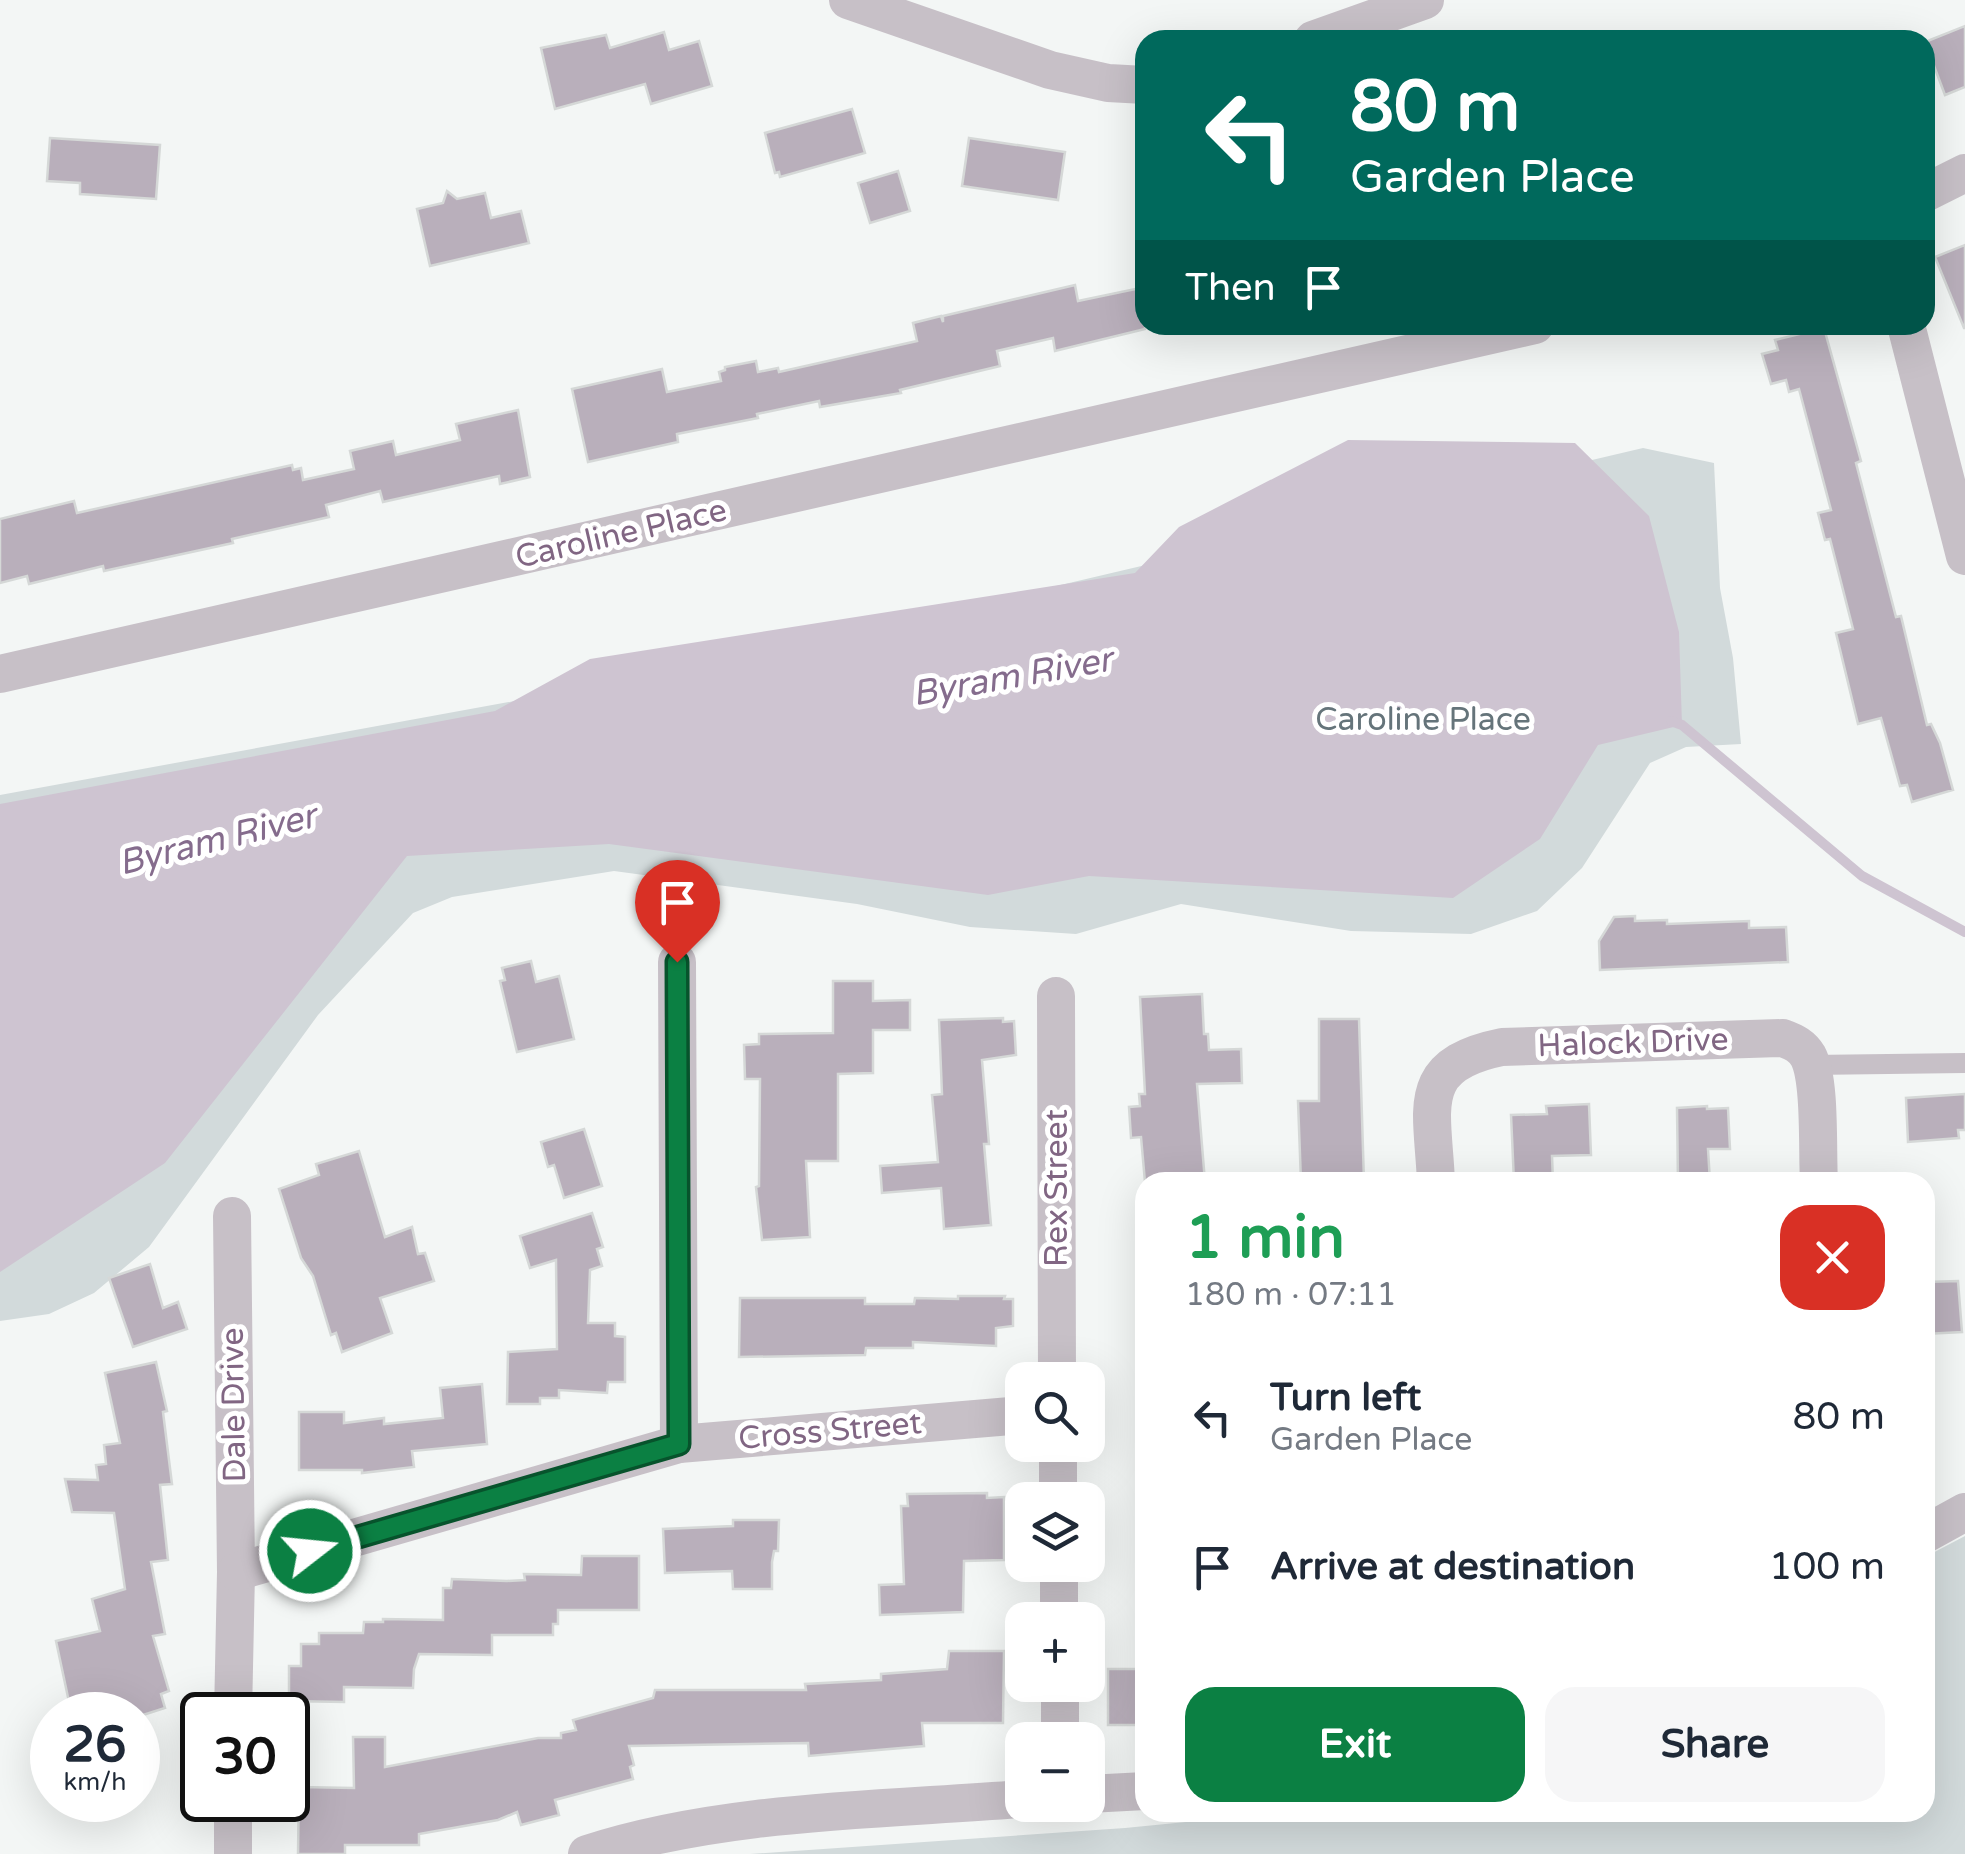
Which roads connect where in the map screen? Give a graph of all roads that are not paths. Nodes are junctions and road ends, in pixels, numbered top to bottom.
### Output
1 (848, 0) edge
2 (1425, 0) edge
3 (1341, 30) edge
4 (1135, 84) edge
5 (1965, 173) edge
6 (1935, 188) edge
7 (1491, 335) edge
8 (1909, 335) edge
9 (1965, 556) edge
10 (0, 674) edge
11 (677, 962) dead end
12 (1056, 996) dead end
13 (1965, 1063) edge
14 (1810, 1065) junction
15 (1436, 1172) edge
16 (1818, 1172) edge
17 (232, 1216) dead end
18 (1058, 1362) edge
19 (1005, 1416) edge
20 (679, 1444) junction
21 (1965, 1512) edge
22 (1935, 1528) edge
23 (236, 1572) junction
24 (233, 1692) edge
25 (1135, 1791) edge
26 (1105, 1793) edge
27 (1005, 1800) edge
28 (233, 1822) edge
29 (627, 1848) edge
30 (233, 1854) edge
31 (587, 1854) edge

1 - 4 street
2 - 3 street
5 - 6 street
7 - 10 street, Caroline Place
8 - 9 street
11 - 20 street
12 - 18 street, Rex Street
13 - 14 lane
14 - 15 street, Halock Drive
14 - 16 street
17 - 23 street, Dale Drive
19 - 20 street, Cross Street
20 - 23 street, Cross Street
21 - 22 street
23 - 24 street, Dale Drive
25 - 26 street
27 - 29 street
28 - 30 street
29 - 31 street

